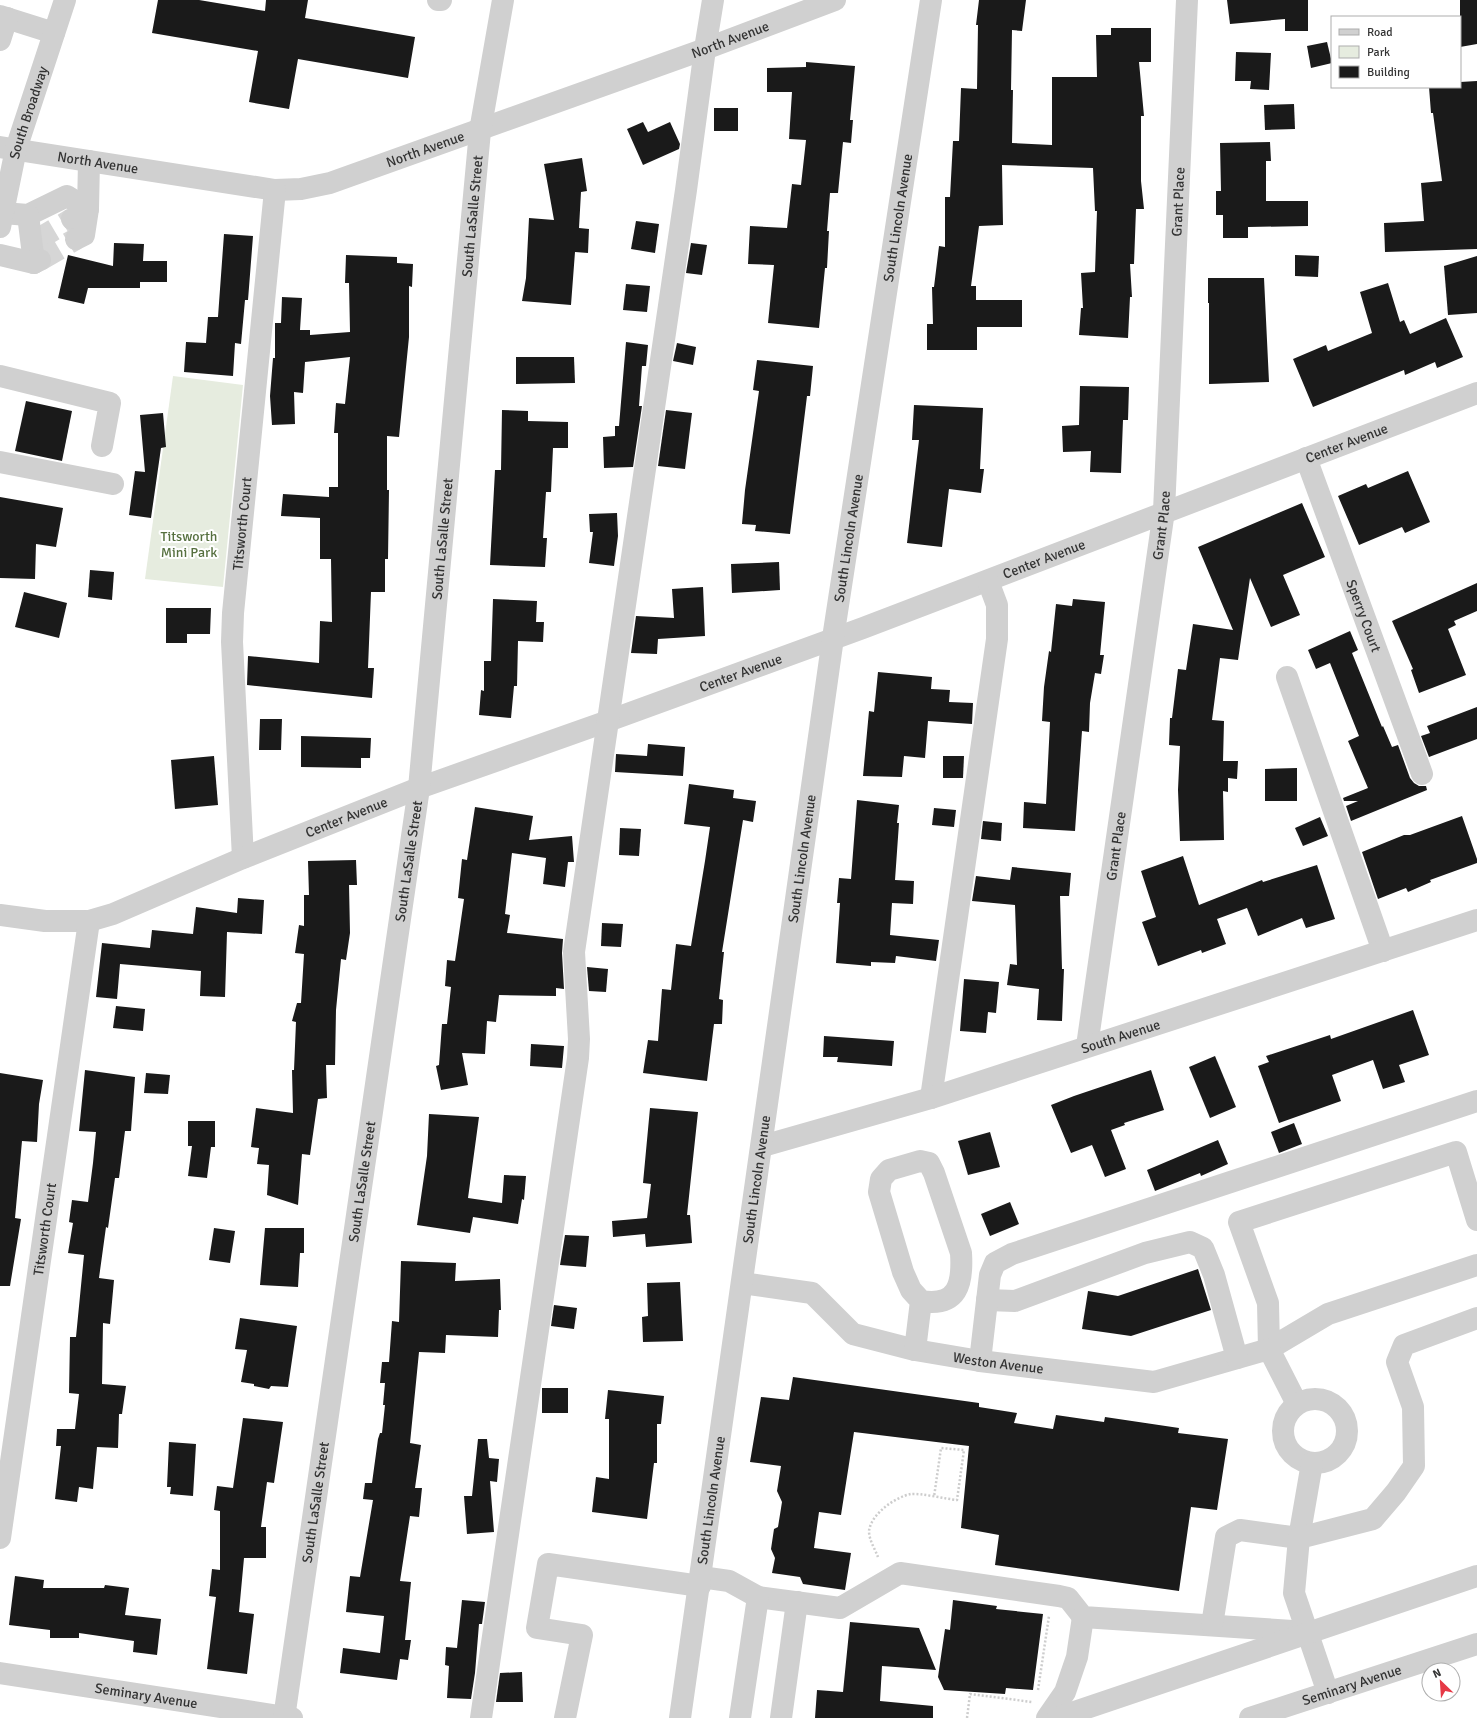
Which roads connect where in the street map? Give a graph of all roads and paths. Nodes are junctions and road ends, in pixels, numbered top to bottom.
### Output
1 (65, 0) edge
2 (504, 0) edge
3 (713, 0) edge
4 (835, 0) edge
5 (931, 0) edge
6 (1187, 0) edge
7 (4, 17) edge
8 (54, 33) junction
9 (0, 40) edge
10 (705, 49) junction
11 (480, 131) junction
12 (8, 148) edge
13 (89, 161) junction
14 (274, 190) junction
15 (28, 215) junction
16 (2, 220) edge
17 (0, 255) edge
18 (0, 376) edge
19 (1477, 393) edge
20 (102, 446) dead end
21 (1306, 458) junction
22 (0, 462) edge
23 (113, 484) dead end
24 (1164, 511) junction
25 (988, 581) junction
26 (833, 638) junction
27 (1287, 678) dead end
28 (608, 721) junction
29 (1422, 774) dead end
30 (419, 788) junction
31 (243, 858) junction
32 (0, 915) edge
33 (1477, 920) edge
34 (89, 921) junction
35 (1383, 951) junction
36 (1087, 1046) junction
37 (931, 1098) junction
38 (1477, 1101) edge
39 (763, 1146) junction
40 (1477, 1220) edge
41 (1477, 1265) edge
42 (742, 1284) junction
43 (922, 1300) junction
44 (987, 1300) junction
45 (1477, 1318) edge
46 (1269, 1349) junction
47 (915, 1350) junction
48 (1237, 1358) junction
49 (980, 1361) junction
50 (1297, 1404) junction
51 (1312, 1463) junction
52 (934, 1497) junction
53 (0, 1538) edge
54 (1299, 1538) junction
55 (878, 1557) dead end
56 (1477, 1576) edge
57 (700, 1582) junction
58 (758, 1597) junction
59 (797, 1602) junction
60 (1050, 1611) dead end
61 (1083, 1617) junction
62 (1212, 1625) junction
63 (1308, 1632) junction
64 (1477, 1644) edge
65 (0, 1674) edge
66 (1328, 1693) junction
67 (1038, 1695) dead end
68 (1042, 1710) edge
69 (287, 1718) edge
70 (481, 1718) edge
71 (565, 1718) edge
72 (680, 1718) edge
73 (740, 1718) edge
74 (781, 1718) edge
75 (966, 1718) edge
76 (1057, 1718) edge
77 (1250, 1718) edge

1 - 8 street, South Broadway
2 - 11 street, South LaSalle Street
3 - 10 street
4 - 10 street, North Avenue
5 - 26 street, South Lincoln Avenue
6 - 24 street, Grant Place
7 - 8 street
7 - 9 street
8 - 12 street, South Broadway
10 - 11 street, North Avenue
10 - 28 street
11 - 14 street, North Avenue
11 - 30 street, South LaSalle Street
12 - 13 street, North Avenue
12 - 16 street, South Broadway
13 - 14 street, North Avenue
13 - 15 street
14 - 31 street, Titsworth Court
15 - 16 street
15 - 17 street
18 - 20 street
19 - 21 street, Center Avenue
21 - 24 street, Center Avenue
21 - 29 street, Sperry Court
22 - 23 street
24 - 25 street, Center Avenue
24 - 36 street, Grant Place
25 - 26 street, Center Avenue
25 - 37 street
26 - 28 street, Center Avenue
26 - 39 street, South Lincoln Avenue
27 - 35 street
28 - 30 street, Center Avenue
28 - 70 street
30 - 31 street, Center Avenue
30 - 69 street, South LaSalle Street
31 - 34 street, Center Avenue
32 - 34 street, Center Avenue
33 - 35 street, South Avenue
34 - 53 street, Titsworth Court
35 - 36 street, South Avenue
36 - 37 street, South Avenue
37 - 39 street, South Avenue
38 - 44 street
39 - 42 street, South Lincoln Avenue
40 - 46 street
41 - 46 street, Weston Avenue
42 - 47 street, Weston Avenue
42 - 57 street, South Lincoln Avenue
43 - 43 street
43 - 47 street
44 - 48 street
44 - 49 street
45 - 54 street
46 - 48 street, Weston Avenue
46 - 50 street
47 - 49 street, Weston Avenue
48 - 49 street, Weston Avenue
50 - 51 street
50 - 51 street
51 - 54 street
52 - 52 path
52 - 55 path
54 - 62 street
54 - 63 street
56 - 63 street
57 - 58 street
57 - 71 street
57 - 72 street, South Lincoln Avenue
58 - 59 street
58 - 73 street
59 - 61 street
59 - 74 street
60 - 67 path
61 - 62 street
61 - 68 street
62 - 63 street
63 - 66 street
63 - 76 street
64 - 66 street, Seminary Avenue
65 - 69 street, Seminary Avenue
66 - 77 street, Seminary Avenue
68 - 75 path

